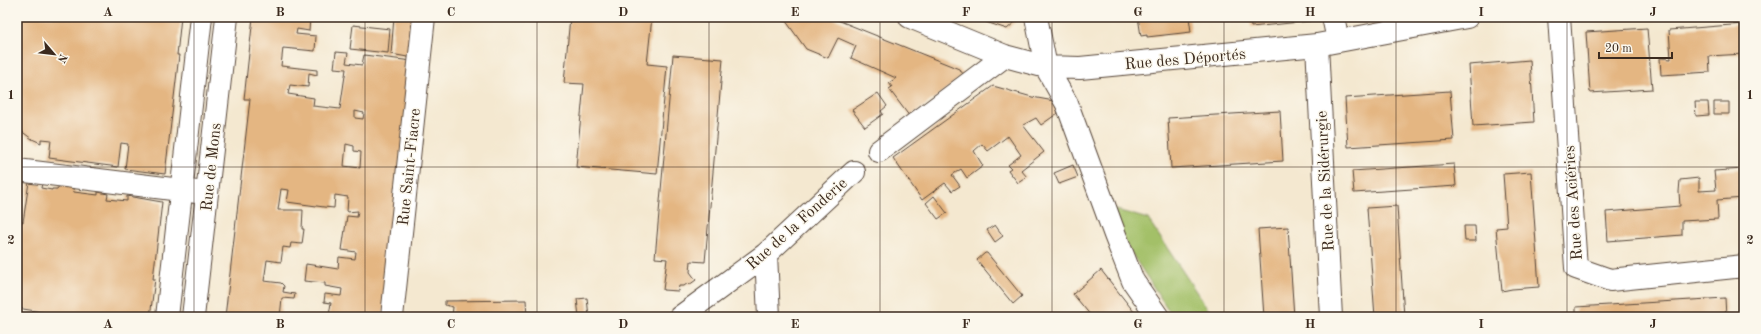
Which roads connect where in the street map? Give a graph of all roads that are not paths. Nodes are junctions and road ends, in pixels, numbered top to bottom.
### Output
1 (201, 17) edge
2 (227, 17) edge
3 (424, 17) edge
4 (910, 17) edge
5 (1036, 17) edge
6 (1333, 17) edge
7 (1467, 17) edge
8 (1559, 17) edge
9 (1338, 40) junction
10 (1317, 45) junction
11 (1005, 56) junction
12 (1046, 67) junction
13 (879, 151) dead end
14 (17, 170) edge
15 (854, 172) dead end
16 (182, 190) junction
17 (207, 193) junction
18 (766, 254) junction
19 (1744, 266) edge
20 (167, 317) edge
21 (193, 317) edge
22 (392, 317) edge
23 (680, 317) edge
24 (769, 317) edge
25 (1158, 317) edge
26 (1331, 317) edge

1 - 16 street
2 - 17 street, Rue de Mons
3 - 22 street, Rue Saint-Fiacre
4 - 11 street, Rue des Déportés
5 - 12 street
6 - 9 street
7 - 9 street, Rue des Déportés
8 - 19 street, Rue des Aciéries
9 - 10 street, Rue des Déportés
10 - 12 street, Rue des Déportés
10 - 26 street, Rue de la Sidérurgie
11 - 12 street, Rue des Déportés
11 - 13 street
12 - 25 street
14 - 16 street
15 - 18 street, Rue de la Fonderie
16 - 17 street
16 - 20 street
17 - 21 street, Rue de Mons
18 - 23 street, Rue de la Fonderie
18 - 24 street

